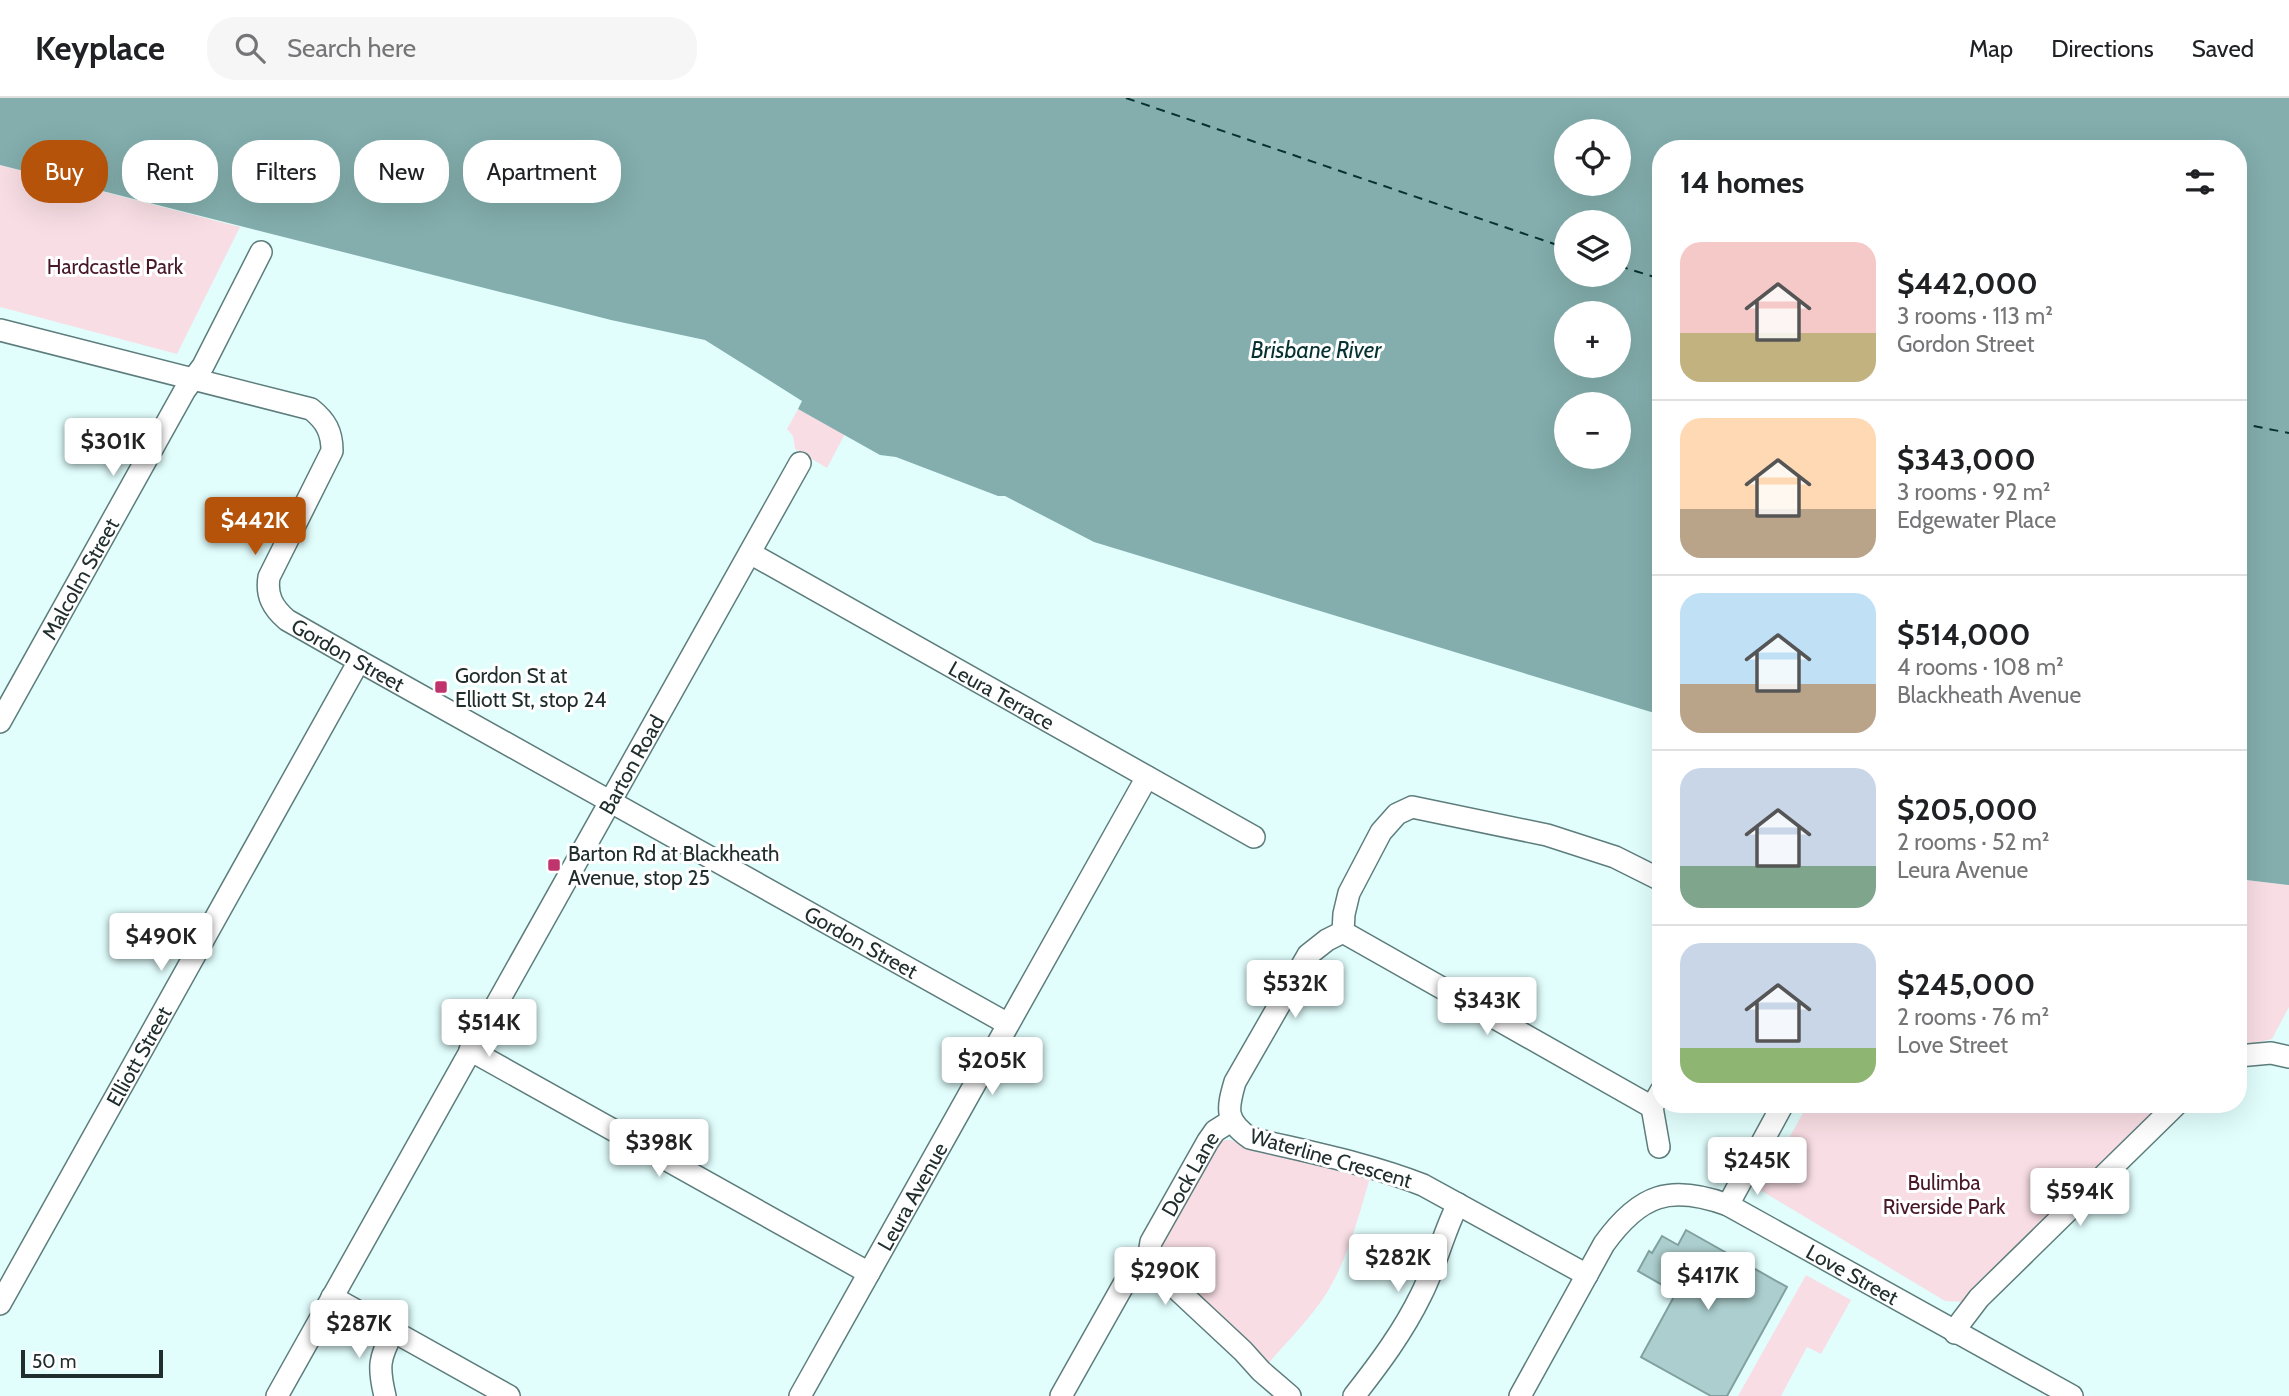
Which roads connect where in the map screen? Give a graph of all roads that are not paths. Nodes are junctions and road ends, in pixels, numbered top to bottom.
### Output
1 (261, 252) dead end
2 (0, 330) edge
3 (194, 378) junction
4 (800, 463) dead end
5 (750, 553) junction
6 (359, 661) junction
7 (0, 722) edge
8 (1147, 777) junction
9 (610, 800) junction
10 (1254, 837) dead end
11 (1652, 876) edge
12 (1343, 932) junction
13 (1008, 1024) junction
14 (470, 1050) junction
15 (2247, 1055) edge
16 (2289, 1057) edge
17 (1652, 1097) edge
18 (1657, 1113) edge
19 (1778, 1113) edge
20 (2168, 1113) edge
21 (1231, 1121) junction
22 (1659, 1147) dead end
23 (1458, 1203) junction
24 (1728, 1205) junction
25 (869, 1273) junction
26 (1587, 1275) junction
27 (1151, 1276) junction
28 (332, 1297) junction
29 (0, 1304) edge
30 (393, 1332) junction
31 (1955, 1333) junction
32 (276, 1396) edge
33 (385, 1396) edge
34 (509, 1396) edge
35 (800, 1396) edge
36 (1061, 1396) edge
37 (1290, 1396) edge
38 (1354, 1396) edge
39 (1521, 1396) edge
40 (2072, 1396) edge

1 - 3 street, Malcolm Street
2 - 3 street, Gordon Street
3 - 6 street, Gordon Street
3 - 7 street, Malcolm Street
4 - 5 street, Barton Road
5 - 8 street, Leura Terrace
5 - 9 street, Barton Road
6 - 9 street, Gordon Street
6 - 29 street, Elliott Street
8 - 10 street, Leura Terrace
8 - 13 street, Leura Avenue
9 - 13 street, Gordon Street
9 - 14 street, Barton Road
11 - 12 street
12 - 17 street
12 - 21 street, Waterline Crescent
13 - 25 street, Leura Avenue
14 - 25 street
14 - 28 street, Barton Road
15 - 16 street
18 - 22 street
19 - 24 street
20 - 31 street
21 - 23 street, Waterline Crescent
21 - 27 street, Dock Lane
23 - 26 street, Waterline Crescent
23 - 38 street
24 - 26 street, Love Street
24 - 31 street, Love Street
25 - 35 street, Leura Avenue
26 - 39 street, Love Street
27 - 36 street
27 - 37 street
28 - 30 street
28 - 32 street, Barton Road
30 - 33 street
30 - 34 street
31 - 40 street, Love Street

